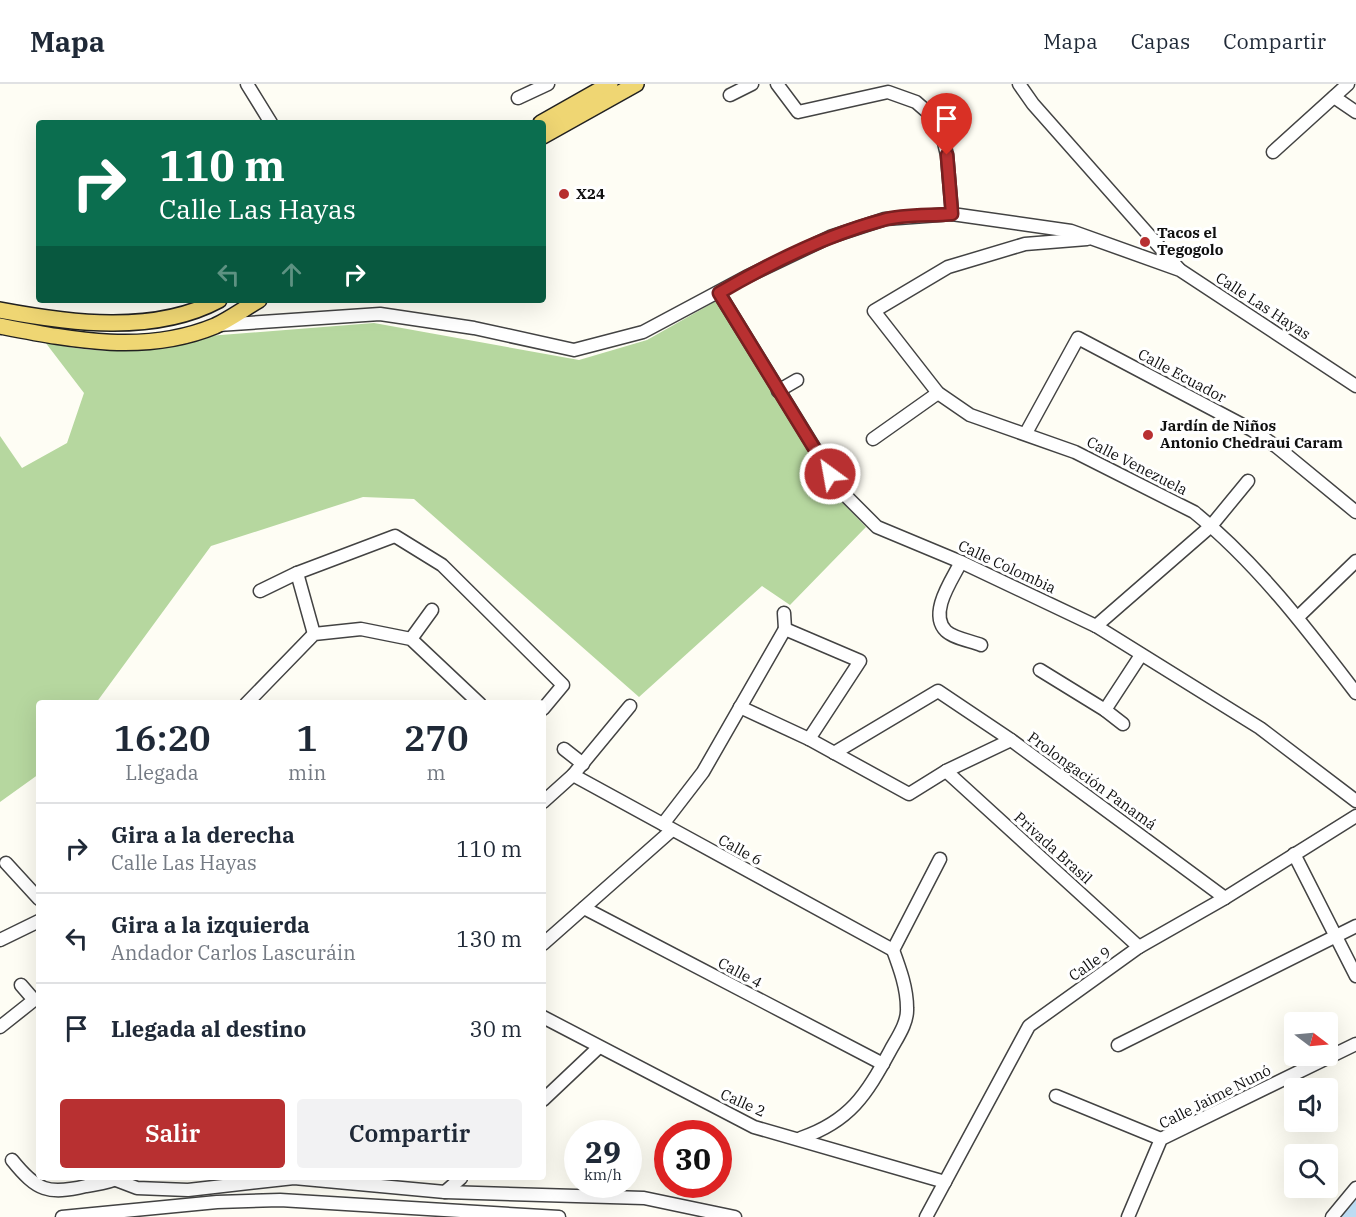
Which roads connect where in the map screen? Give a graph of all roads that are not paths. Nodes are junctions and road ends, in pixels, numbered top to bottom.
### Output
1 (247, 84) edge
2 (548, 84) edge
3 (610, 84) edge
4 (636, 84) edge
5 (752, 84) edge
6 (777, 84) edge
7 (1019, 84) edge
8 (1348, 84) edge
9 (730, 95) dead end
10 (1334, 97) junction
11 (519, 98) dead end
12 (1356, 112) edge
13 (269, 120) edge
14 (546, 120) edge
15 (546, 134) edge
16 (1273, 152) dead end
17 (952, 214) junction
18 (1091, 239) junction
19 (1180, 270) junction
20 (719, 293) junction
21 (210, 303) edge
22 (254, 303) edge
23 (0, 310) edge
24 (216, 325) junction
25 (0, 326) edge
26 (796, 380) dead end
27 (1356, 386) edge
28 (778, 391) junction
29 (938, 393) junction
30 (1026, 433) junction
31 (873, 439) dead end
32 (1248, 482) dead end
33 (1356, 512) edge
34 (1211, 525) junction
35 (1356, 561) edge
36 (961, 562) junction
37 (297, 573) junction
38 (260, 591) dead end
39 (432, 610) dead end
40 (784, 613) dead end
41 (1298, 617) junction
42 (1096, 626) junction
43 (785, 629) junction
44 (314, 634) junction
45 (411, 639) junction
46 (981, 645) dead end
47 (1140, 655) junction
48 (1040, 670) dead end
49 (1356, 693) edge
50 (250, 700) edge
51 (476, 700) edge
52 (546, 705) edge
53 (630, 706) dead end
54 (740, 707) junction
55 (1105, 710) junction
56 (1122, 724) dead end
57 (809, 740) junction
58 (1011, 740) junction
59 (564, 749) dead end
60 (834, 753) junction
61 (583, 764) junction
62 (946, 771) junction
63 (573, 775) junction
64 (546, 799) edge
65 (1356, 801) edge
66 (1356, 816) edge
67 (667, 827) junction
68 (1294, 854) junction
69 (940, 859) dead end
70 (6, 863) dead end
71 (36, 896) edge
72 (1225, 898) junction
73 (584, 908) junction
74 (36, 922) edge
75 (1356, 926) edge
76 (1336, 937) junction
77 (0, 940) edge
78 (546, 941) edge
79 (1139, 947) junction
80 (893, 950) junction
81 (1356, 976) edge
82 (21, 985) dead end
83 (546, 1019) edge
84 (0, 1027) edge
85 (1356, 1044) edge
86 (1118, 1045) dead end
87 (598, 1048) junction
88 (883, 1064) junction
89 (1056, 1096) dead end
90 (546, 1097) edge
91 (801, 1138) junction
92 (1161, 1139) junction
93 (12, 1160) dead end
94 (113, 1180) edge
95 (119, 1180) edge
96 (276, 1180) edge
97 (294, 1180) edge
98 (316, 1180) edge
99 (459, 1180) edge
100 (945, 1182) junction
101 (1356, 1188) edge
102 (445, 1192) junction
103 (296, 1200) junction
104 (149, 1214) edge
105 (62, 1217) edge
106 (559, 1217) edge
107 (735, 1217) edge
108 (926, 1217) edge
109 (1128, 1217) edge
110 (1332, 1217) edge

1 - 13 street
2 - 11 street
3 - 14 main road
4 - 15 main road
5 - 9 street
6 - 17 street
7 - 19 street
8 - 10 street
10 - 12 street
10 - 16 street
17 - 18 street, Calle Las Hayas
17 - 20 street, Calle Las Hayas
18 - 19 street, Calle Las Hayas
18 - 29 street, Calle Venezuela
19 - 27 street, Calle Las Hayas
20 - 24 street, Calle Las Hayas
20 - 28 street, Calle Colombia
21 - 23 main road
22 - 24 main road
24 - 25 main road
26 - 28 street
28 - 36 street, Calle Colombia
29 - 30 street, Calle Venezuela
29 - 31 street
30 - 33 street, Calle Ecuador
30 - 34 street, Calle Venezuela
32 - 34 street
34 - 41 street, Calle Venezuela
34 - 42 street
35 - 41 street
36 - 42 street, Calle Colombia
36 - 46 street
37 - 38 street
37 - 44 street
37 - 52 street
39 - 45 street
40 - 43 street
41 - 49 street, Calle Venezuela
42 - 47 street, Calle Colombia
43 - 54 street
43 - 57 street
44 - 45 street
44 - 50 street
45 - 51 street
47 - 55 street
47 - 65 street, Calle Colombia
48 - 55 street
53 - 61 street
54 - 57 street
54 - 67 street
55 - 56 street
57 - 60 street
58 - 60 street, Prolongación Panamá
58 - 62 street
58 - 72 street, Prolongación Panamá
59 - 61 street
60 - 62 street
61 - 63 street
62 - 79 street, Privada Brasil
63 - 64 street
63 - 67 street, Calle 6
66 - 68 street, Calle 9
67 - 73 street
67 - 80 street, Calle 6
68 - 72 street, Calle 9
68 - 76 street
69 - 80 street
70 - 71 street
72 - 79 street, Calle 9
73 - 78 street
73 - 88 street, Calle 4
74 - 77 street
75 - 76 street
76 - 81 street
76 - 86 street
79 - 100 street, Calle 9
80 - 88 street
82 - 84 street
83 - 87 street, Calle 2
85 - 92 street, Calle Jaime Nunó
87 - 90 street
87 - 91 street, Calle 2
88 - 91 street
89 - 92 street
91 - 100 street, Calle 2
92 - 109 street, Calle Jaime Nunó
93 - 94 street
95 - 96 street
97 - 103 street
98 - 102 street
99 - 102 street
100 - 108 street, Calle 9
101 - 110 street
102 - 107 street
103 - 104 street
103 - 106 street
104 - 105 street

